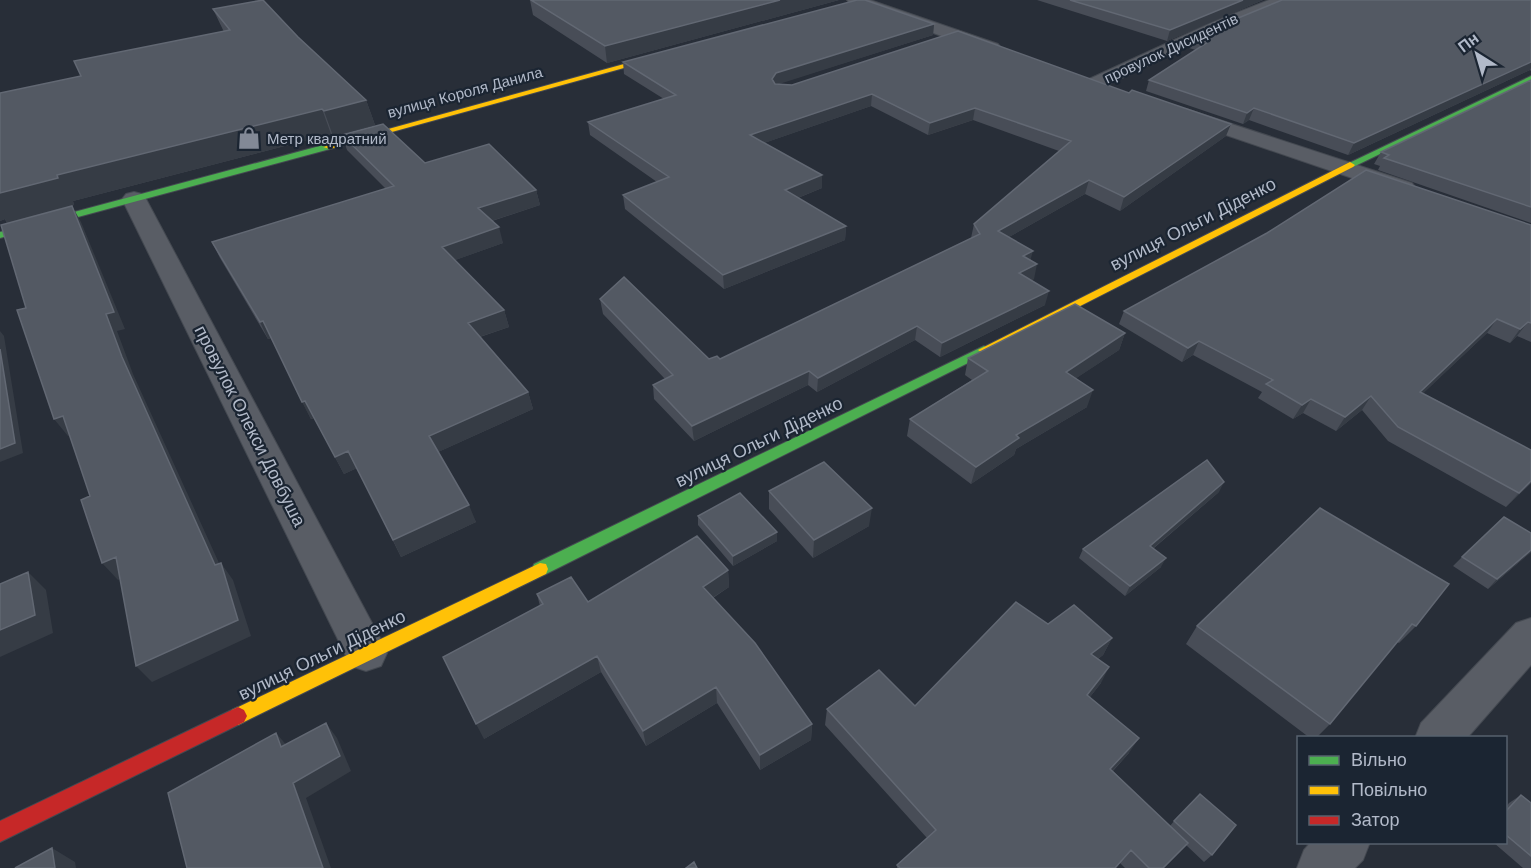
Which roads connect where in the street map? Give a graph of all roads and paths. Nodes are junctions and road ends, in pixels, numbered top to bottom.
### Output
1 (1282, 0) edge
2 (856, 3) edge
3 (956, 35) junction
4 (924, 46) edge
5 (679, 52) edge
6 (1009, 54) edge
7 (1073, 76) edge
8 (1531, 78) edge
9 (1094, 84) junction
10 (1116, 91) edge
11 (1170, 109) edge
12 (1345, 167) junction
13 (1421, 195) edge
14 (134, 199) junction
15 (0, 235) edge
16 (1531, 636) edge
17 (366, 653) junction
18 (1439, 736) edge
19 (0, 832) edge
20 (1344, 844) edge
21 (1322, 868) edge

1 - 9 street, провулок Дисидентів
2 - 3 street
3 - 4 street
3 - 6 street
5 - 14 street, вулиця Короля Данила
7 - 9 street
8 - 12 street, вулиця Ольги Діденко
9 - 10 street
11 - 12 street
12 - 13 street
12 - 17 street, вулиця Ольги Діденко
14 - 15 street, вулиця Короля Данила
14 - 17 street, провулок Олекси Довбуша
16 - 18 street
17 - 19 street, вулиця Ольги Діденко
20 - 21 street

